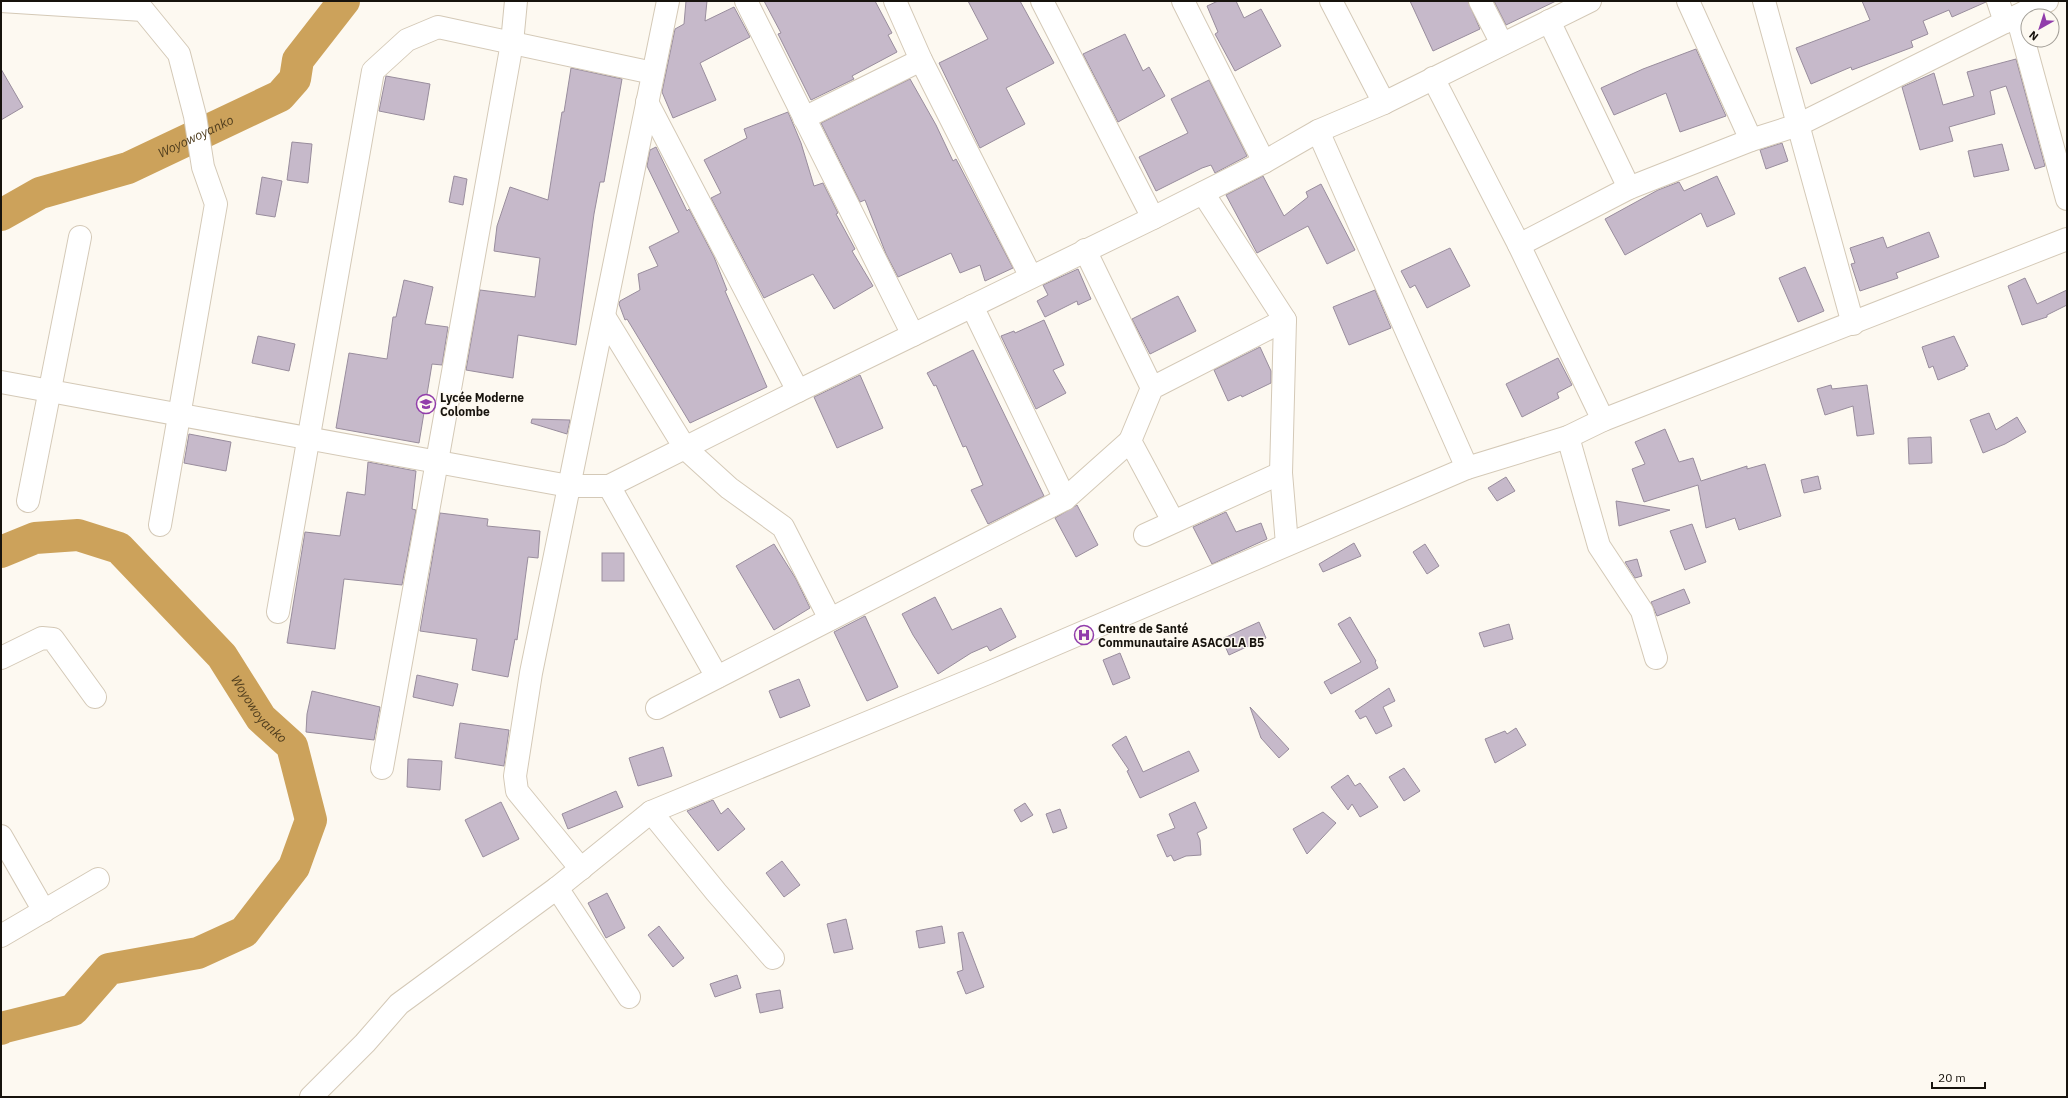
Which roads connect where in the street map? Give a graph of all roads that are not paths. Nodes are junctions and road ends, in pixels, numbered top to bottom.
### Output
1 (1, 1) edge
2 (516, 1) edge
3 (668, 1) edge
4 (746, 1) edge
5 (895, 1) edge
6 (1042, 1) edge
7 (1183, 1) edge
8 (1331, 1) edge
9 (1480, 1) edge
10 (1590, 1) edge
11 (1688, 1) edge
12 (1764, 1) edge
13 (1998, 1) edge
14 (2047, 1) edge
15 (2011, 19) junction
16 (1549, 21) junction
17 (512, 43) junction
18 (1502, 44) junction
19 (921, 60) junction
20 (653, 73) junction
21 (1433, 78) junction
22 (647, 102) junction
23 (1384, 103) junction
24 (804, 118) junction
25 (1798, 125) junction
26 (1318, 131) junction
27 (1751, 140) junction
28 (1264, 162) junction
29 (1629, 188) junction
30 (1203, 192) junction
31 (2067, 199) edge
32 (1153, 218) junction
33 (80, 237) dead end
34 (2067, 239) edge
35 (1519, 245) junction
36 (1085, 250) junction
37 (1031, 277) junction
38 (972, 306) junction
39 (604, 316) junction
40 (1285, 320) junction
41 (1853, 324) junction
42 (913, 335) junction
43 (1, 382) edge
44 (1152, 388) junction
45 (50, 391) junction
46 (798, 391) junction
47 (179, 415) junction
48 (1603, 420) junction
49 (1568, 437) junction
50 (308, 438) junction
51 (1130, 441) junction
52 (685, 448) junction
53 (437, 462) junction
54 (1467, 468) junction
55 (1281, 473) junction
56 (569, 486) junction
57 (609, 486) junction
58 (1065, 499) junction
59 (28, 501) dead end
60 (1173, 521) junction
61 (160, 525) dead end
62 (1145, 535) dead end
63 (1286, 544) junction
64 (278, 612) dead end
65 (830, 619) junction
66 (1, 658) edge
67 (1656, 658) dead end
68 (717, 677) junction
69 (95, 697) dead end
70 (657, 708) dead end
71 (382, 768) dead end
72 (651, 812) junction
73 (1, 836) edge
74 (581, 869) junction
75 (98, 879) dead end
76 (557, 888) junction
77 (44, 911) junction
78 (1, 936) edge
79 (773, 958) dead end
80 (629, 997) dead end
81 (310, 1097) edge

1 - 47 street
2 - 17 street
3 - 20 street
4 - 24 street
5 - 19 street
6 - 32 street
7 - 28 street
8 - 23 street
9 - 18 street
10 - 16 street
11 - 27 street
12 - 25 street
13 - 15 street
14 - 15 street
15 - 25 street
15 - 31 street
16 - 18 street
16 - 29 street
17 - 20 street
17 - 50 street
17 - 53 street
18 - 21 street
19 - 24 street
19 - 37 street
20 - 22 street
21 - 23 street
21 - 35 street
22 - 39 street
22 - 46 street
23 - 26 street
24 - 42 street
25 - 27 street
25 - 41 street
26 - 28 street
26 - 54 street
27 - 29 street
28 - 30 street
29 - 35 street
30 - 32 street
30 - 40 street
32 - 36 street
33 - 45 street
34 - 41 street
35 - 48 street
36 - 37 street
36 - 44 street
37 - 38 street
38 - 42 street
38 - 58 street
39 - 52 street
39 - 56 street
40 - 44 street
40 - 55 street
41 - 48 street
42 - 46 street
43 - 45 street
44 - 51 street
45 - 47 street
45 - 59 street
46 - 52 street
47 - 50 street
47 - 61 street
48 - 49 street
49 - 54 street
49 - 67 street
50 - 53 street
50 - 64 street
51 - 58 street
51 - 60 street
52 - 57 street
52 - 65 street
53 - 56 street
53 - 71 street
54 - 63 street
55 - 60 street
55 - 63 street
56 - 57 street
56 - 74 street
57 - 68 street
58 - 65 street
60 - 62 street
63 - 72 street
65 - 68 street
66 - 69 street
68 - 70 street
72 - 74 street
72 - 79 street
73 - 77 street
74 - 76 street
75 - 77 street
76 - 80 street
76 - 81 street
77 - 78 street

